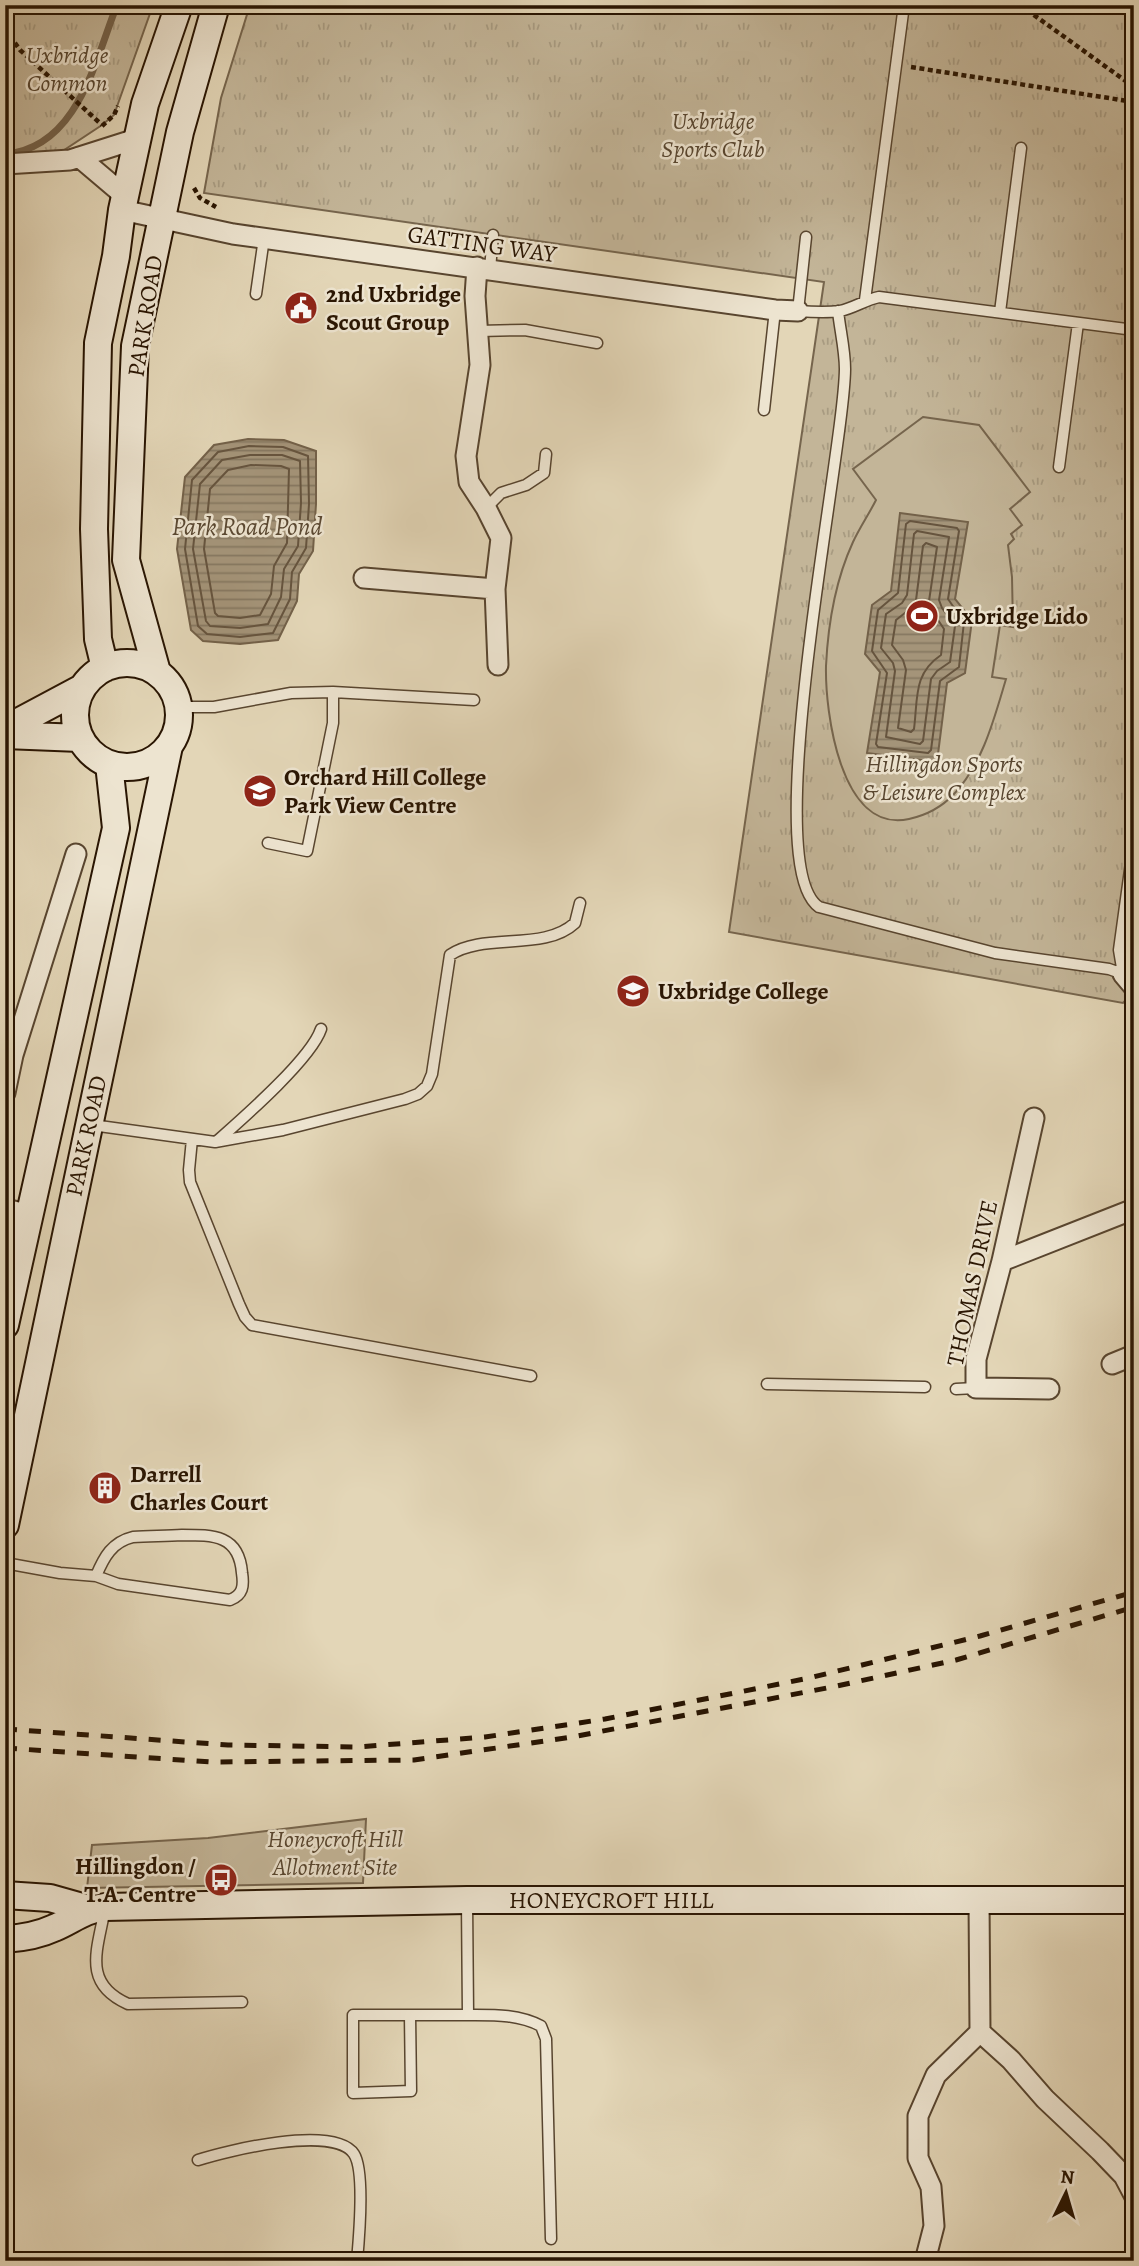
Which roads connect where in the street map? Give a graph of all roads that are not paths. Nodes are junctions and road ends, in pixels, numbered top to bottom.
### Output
1 (179, 5) edge
2 (216, 5) edge
3 (904, 5) edge
4 (136, 139) junction
5 (1021, 148) dead end
6 (79, 157) junction
7 (5, 164) edge
8 (123, 203) junction
9 (161, 219) junction
10 (494, 235) dead end
11 (806, 237) dead end
12 (264, 238) junction
13 (483, 268) junction
14 (256, 294) dead end
15 (865, 300) junction
16 (775, 310) junction
17 (838, 311) junction
18 (798, 312) junction
19 (1000, 312) junction
20 (1078, 323) junction
21 (1134, 330) edge
22 (479, 331) junction
23 (597, 343) dead end
24 (764, 410) dead end
25 (546, 454) dead end
26 (1059, 467) dead end
27 (486, 508) junction
28 (364, 578) dead end
29 (495, 589) junction
30 (498, 665) dead end
31 (106, 668) junction
32 (157, 672) junction
33 (82, 688) junction
34 (332, 692) junction
35 (474, 700) dead end
36 (179, 707) junction
37 (5, 729) edge
38 (5, 735) edge
39 (80, 738) junction
40 (169, 746) junction
41 (109, 764) junction
42 (1134, 841) edge
43 (268, 843) dead end
44 (76, 854) dead end
45 (580, 903) dead end
46 (1128, 980) edge
47 (321, 1028) dead end
48 (5, 1093) edge
49 (1034, 1118) dead end
50 (88, 1124) junction
51 (192, 1139) junction
52 (215, 1142) junction
53 (1134, 1209) edge
54 (18, 1212) edge
55 (1002, 1261) junction
56 (5, 1325) edge
57 (1134, 1354) edge
58 (1112, 1364) dead end
59 (531, 1376) dead end
60 (767, 1384) dead end
61 (925, 1387) dead end
62 (976, 1388) junction
63 (956, 1389) dead end
64 (1049, 1389) dead end
65 (5, 1525) edge
66 (5, 1563) edge
67 (96, 1576) junction
68 (5, 1895) edge
69 (979, 1899) junction
70 (467, 1900) junction
71 (1134, 1900) edge
72 (97, 1908) junction
73 (5, 1939) edge
74 (243, 2002) dead end
75 (410, 2015) junction
76 (468, 2015) junction
77 (980, 2032) junction
78 (198, 2160) dead end
79 (1129, 2171) edge
80 (1134, 2195) edge
81 (551, 2239) dead end
82 (357, 2261) edge
83 (925, 2261) edge

1 - 4 main road, PARK ROAD
2 - 9 main road, PARK ROAD
3 - 15 lane
4 - 6 street
4 - 8 main road, PARK ROAD
5 - 19 lane
6 - 7 street
6 - 8 street
8 - 9 street, GATTING WAY
8 - 31 main road, PARK ROAD
9 - 12 street, GATTING WAY
9 - 32 main road, PARK ROAD
10 - 13 lane
11 - 18 lane
12 - 13 street, GATTING WAY
12 - 14 lane
13 - 16 street, GATTING WAY
13 - 22 street
15 - 17 lane
15 - 19 lane
16 - 18 street, GATTING WAY
16 - 24 lane
17 - 18 lane
17 - 46 lane
19 - 20 lane
20 - 21 lane
20 - 26 lane
22 - 23 lane
22 - 27 street
25 - 27 lane
27 - 29 street
28 - 29 street
29 - 30 street
31 - 32 main road
31 - 33 main road
32 - 36 main road
33 - 37 main road
33 - 39 main road
34 - 35 lane
34 - 36 lane
34 - 43 lane
36 - 40 main road
38 - 39 main road
39 - 41 main road
40 - 41 main road
40 - 50 main road, PARK ROAD
41 - 54 main road, PARK ROAD
42 - 46 lane
44 - 48 street
45 - 52 lane
47 - 52 lane
49 - 55 street, THOMAS DRIVE
50 - 51 lane
50 - 65 main road, PARK ROAD
51 - 52 lane
51 - 59 lane
53 - 55 street
54 - 56 main road, PARK ROAD
55 - 62 street, THOMAS DRIVE
57 - 58 street
60 - 61 lane
62 - 63 lane
62 - 64 street, THOMAS DRIVE
66 - 67 lane
67 - 67 lane
68 - 72 main road, HONEYCROFT HILL
69 - 70 main road, HONEYCROFT HILL
69 - 71 main road, HONEYCROFT HILL
69 - 77 street
70 - 72 main road, HONEYCROFT HILL
70 - 76 lane
72 - 73 main road, HONEYCROFT HILL
72 - 74 lane
75 - 75 lane
75 - 76 lane
76 - 81 lane
77 - 79 street
77 - 83 street
78 - 82 lane
79 - 80 street

